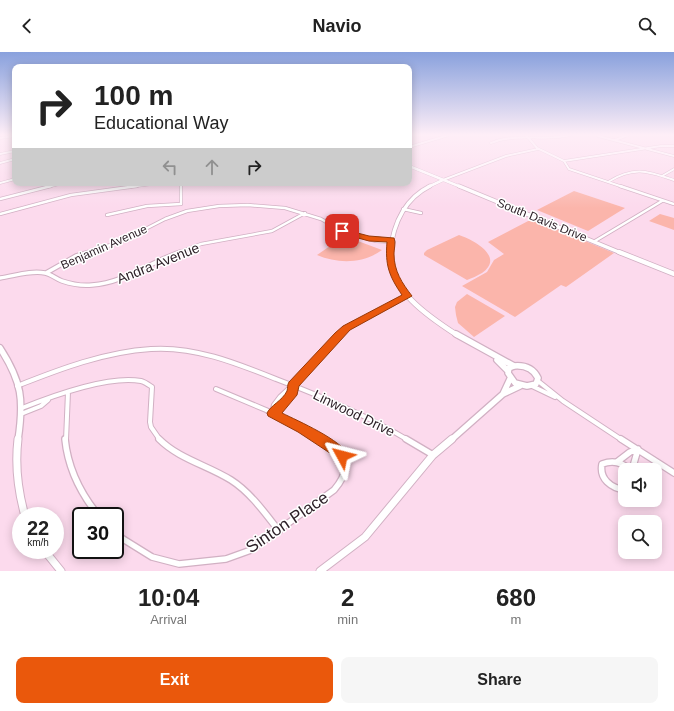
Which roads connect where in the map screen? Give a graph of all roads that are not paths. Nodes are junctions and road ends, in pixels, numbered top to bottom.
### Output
1 (498, 159) edge
2 (560, 159) edge
3 (572, 159) edge
4 (12, 160) edge
5 (564, 161) junction
6 (0, 163) edge
7 (412, 167) edge
8 (674, 169) edge
9 (662, 176) junction
10 (12, 180) edge
11 (443, 180) junction
12 (674, 180) edge
13 (608, 182) junction
14 (0, 183) edge
15 (52, 186) edge
16 (136, 186) edge
17 (181, 186) edge
18 (128, 187) joint
19 (0, 199) edge
20 (662, 201) junction
21 (181, 204) junction
22 (674, 204) edge
23 (402, 209) junction
24 (187, 211) junction
25 (305, 213) junction
26 (421, 213) dead end
27 (0, 214) edge
28 (107, 215) dead end
29 (391, 241) junction
30 (595, 241) junction
31 (46, 273) junction
32 (674, 274) edge
33 (9, 276) junction
34 (0, 278) edge
35 (0, 281) edge
36 (407, 296) junction
37 (0, 348) edge
38 (496, 359) junction
39 (514, 366) junction
40 (508, 371) junction
41 (510, 379) junction
42 (538, 381) junction
43 (293, 385) junction
44 (17, 386) junction
45 (520, 386) junction
46 (532, 386) junction
47 (216, 389) dead end
48 (68, 392) junction
49 (503, 394) junction
50 (563, 401) junction
51 (22, 411) junction
52 (272, 413) junction
53 (638, 449) junction
54 (433, 455) junction
55 (617, 462) joint
56 (634, 463) edge
57 (674, 473) edge
58 (618, 488) edge
59 (23, 507) edge
60 (91, 507) edge
61 (279, 531) junction
62 (124, 541) edge
63 (51, 559) edge
64 (61, 571) edge
65 (320, 571) edge

1 - 11 street
2 - 5 street
3 - 5 street
4 - 6 street
5 - 13 street
7 - 11 street, South Davis Drive
8 - 9 street
9 - 12 street
9 - 13 street
10 - 14 street
11 - 23 street
11 - 30 street, South Davis Drive
13 - 20 street
15 - 19 street
16 - 18 street
17 - 21 street
18 - 27 street
20 - 22 street
20 - 30 street
21 - 24 street
21 - 28 street
23 - 26 street
23 - 29 street
24 - 25 street, Benjamin Avenue
24 - 31 street, Benjamin Avenue
25 - 29 street, Benjamin Avenue
25 - 31 street, Andra Avenue
29 - 36 street
30 - 32 street, South Davis Drive
31 - 33 street, Andra Avenue
33 - 34 street, Andra Avenue
33 - 35 street, Andra Avenue
36 - 38 street
36 - 43 street
37 - 44 street
38 - 39 street
38 - 40 street
39 - 40 street
39 - 42 street
40 - 41 street
41 - 45 street
41 - 49 street
42 - 46 street
42 - 50 street
43 - 44 street, Linwood Drive
43 - 52 street
43 - 54 street, Linwood Drive
44 - 51 street
45 - 46 street
45 - 49 street
46 - 50 street
47 - 52 street, Sinton Place
48 - 51 street
48 - 60 street
48 - 61 street
49 - 54 street
50 - 53 street
51 - 59 street
52 - 61 street, Sinton Place
53 - 55 street
53 - 56 street
53 - 57 street
54 - 65 street
55 - 58 street
61 - 62 street, Sinton Place
63 - 64 street

